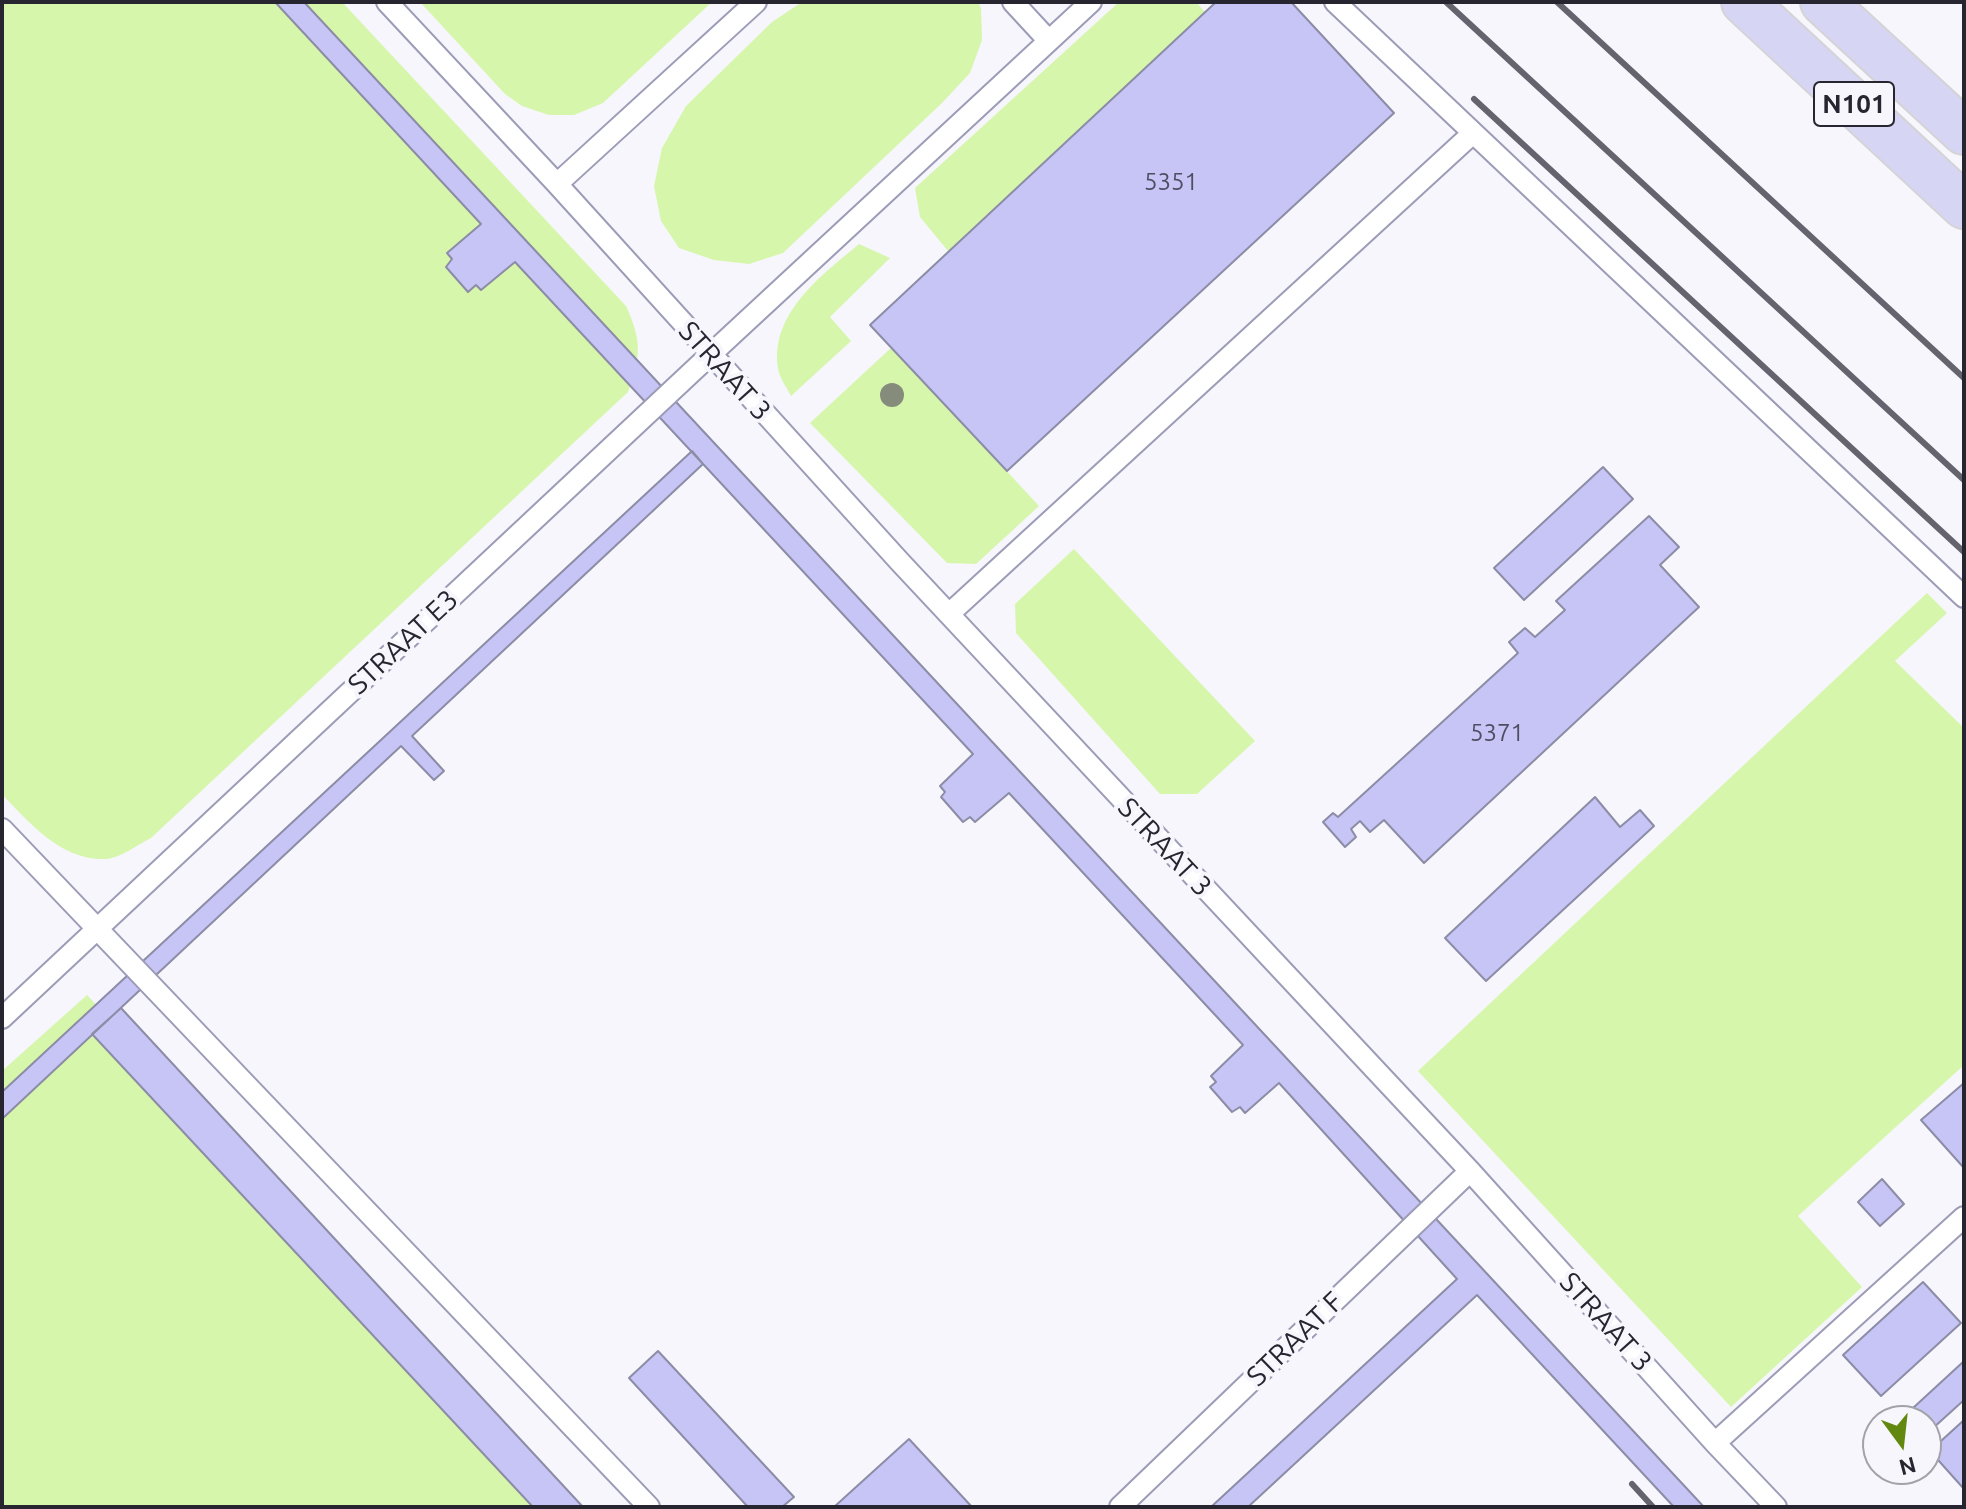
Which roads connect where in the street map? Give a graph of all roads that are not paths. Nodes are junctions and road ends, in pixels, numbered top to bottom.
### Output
1 (387, 2) edge
2 (756, 2) edge
3 (1013, 2) edge
4 (1091, 2) edge
5 (1335, 2) edge
6 (1744, 2) edge
7 (1823, 2) edge
8 (1049, 41) junction
9 (1964, 132) edge
10 (1473, 133) junction
11 (557, 184) junction
12 (1964, 206) edge
13 (710, 355) junction
14 (1964, 597) edge
15 (949, 614) junction
16 (2, 829) edge
17 (97, 930) junction
18 (2, 1018) edge
19 (1470, 1171) junction
20 (1964, 1217) edge
21 (1715, 1443) junction
22 (649, 1507) edge
23 (1120, 1507) edge
24 (1776, 1507) edge

1 - 11 lane, STRAAT 3
2 - 11 lane
3 - 8 lane
4 - 8 lane, STRAAT E3
5 - 10 lane
6 - 12 main road, N101
7 - 9 main road, N101
8 - 13 lane, STRAAT E3
10 - 14 lane
10 - 15 lane
11 - 13 lane, STRAAT 3
13 - 15 lane, STRAAT 3
13 - 17 lane, STRAAT E3
15 - 19 lane, STRAAT 3
16 - 17 lane
17 - 18 lane, STRAAT E3
17 - 22 lane
19 - 21 lane, STRAAT 3
19 - 23 lane, STRAAT F
20 - 21 lane
21 - 24 lane, STRAAT 3

